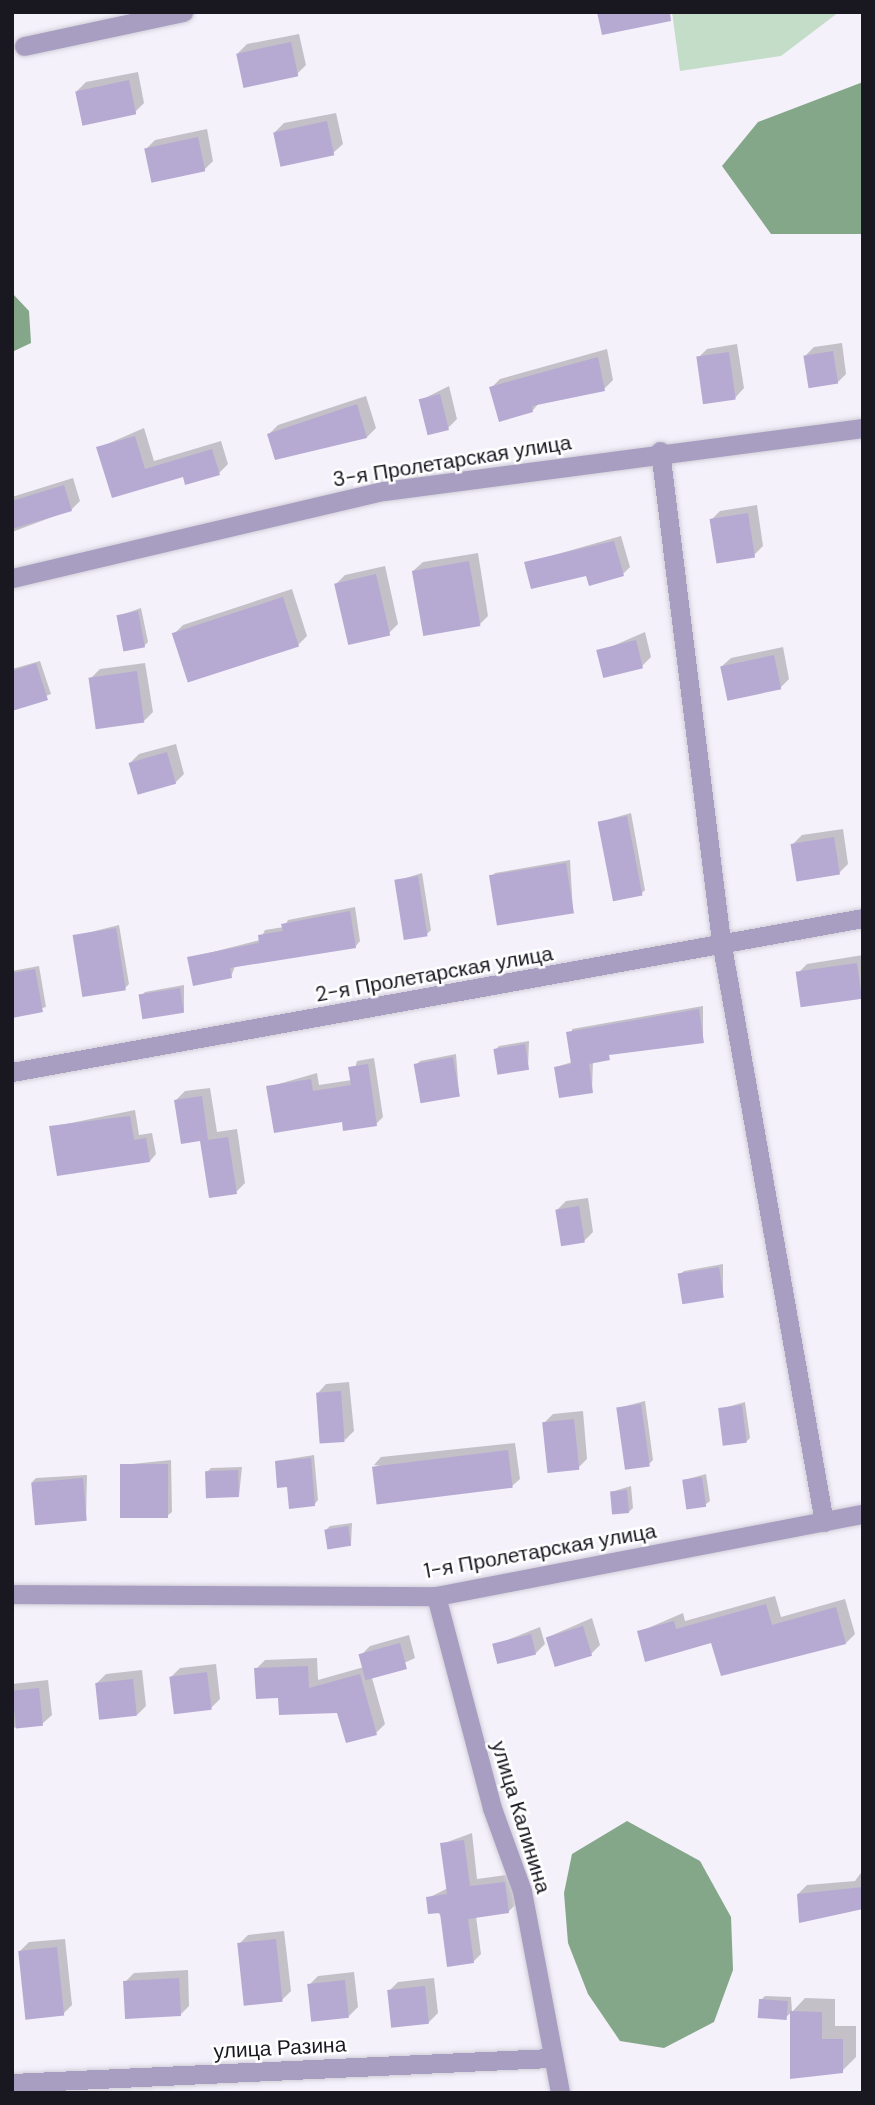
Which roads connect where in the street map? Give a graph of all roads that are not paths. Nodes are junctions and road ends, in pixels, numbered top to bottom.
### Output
1 (183, 12) edge
2 (24, 46) dead end
3 (863, 428) edge
4 (660, 451) junction
5 (12, 578) edge
6 (863, 918) edge
7 (722, 946) junction
8 (12, 1072) edge
9 (863, 1514) edge
10 (824, 1522) junction
11 (12, 1594) edge
12 (436, 1596) junction
13 (550, 2058) junction
14 (12, 2083) edge
15 (561, 2093) edge

1 - 2 street
3 - 4 street, 3-я Пролетарская улица
4 - 5 street, 3-я Пролетарская улица
4 - 7 street
6 - 7 street, 2-я Пролетарская улица
7 - 8 street, 2-я Пролетарская улица
7 - 10 street
9 - 10 street, 1-я Пролетарская улица
10 - 12 street, 1-я Пролетарская улица
11 - 12 street, 1-я Пролетарская улица
12 - 13 street, улица Калинина
13 - 14 street, улица Разина
13 - 15 street, улица Калинина

